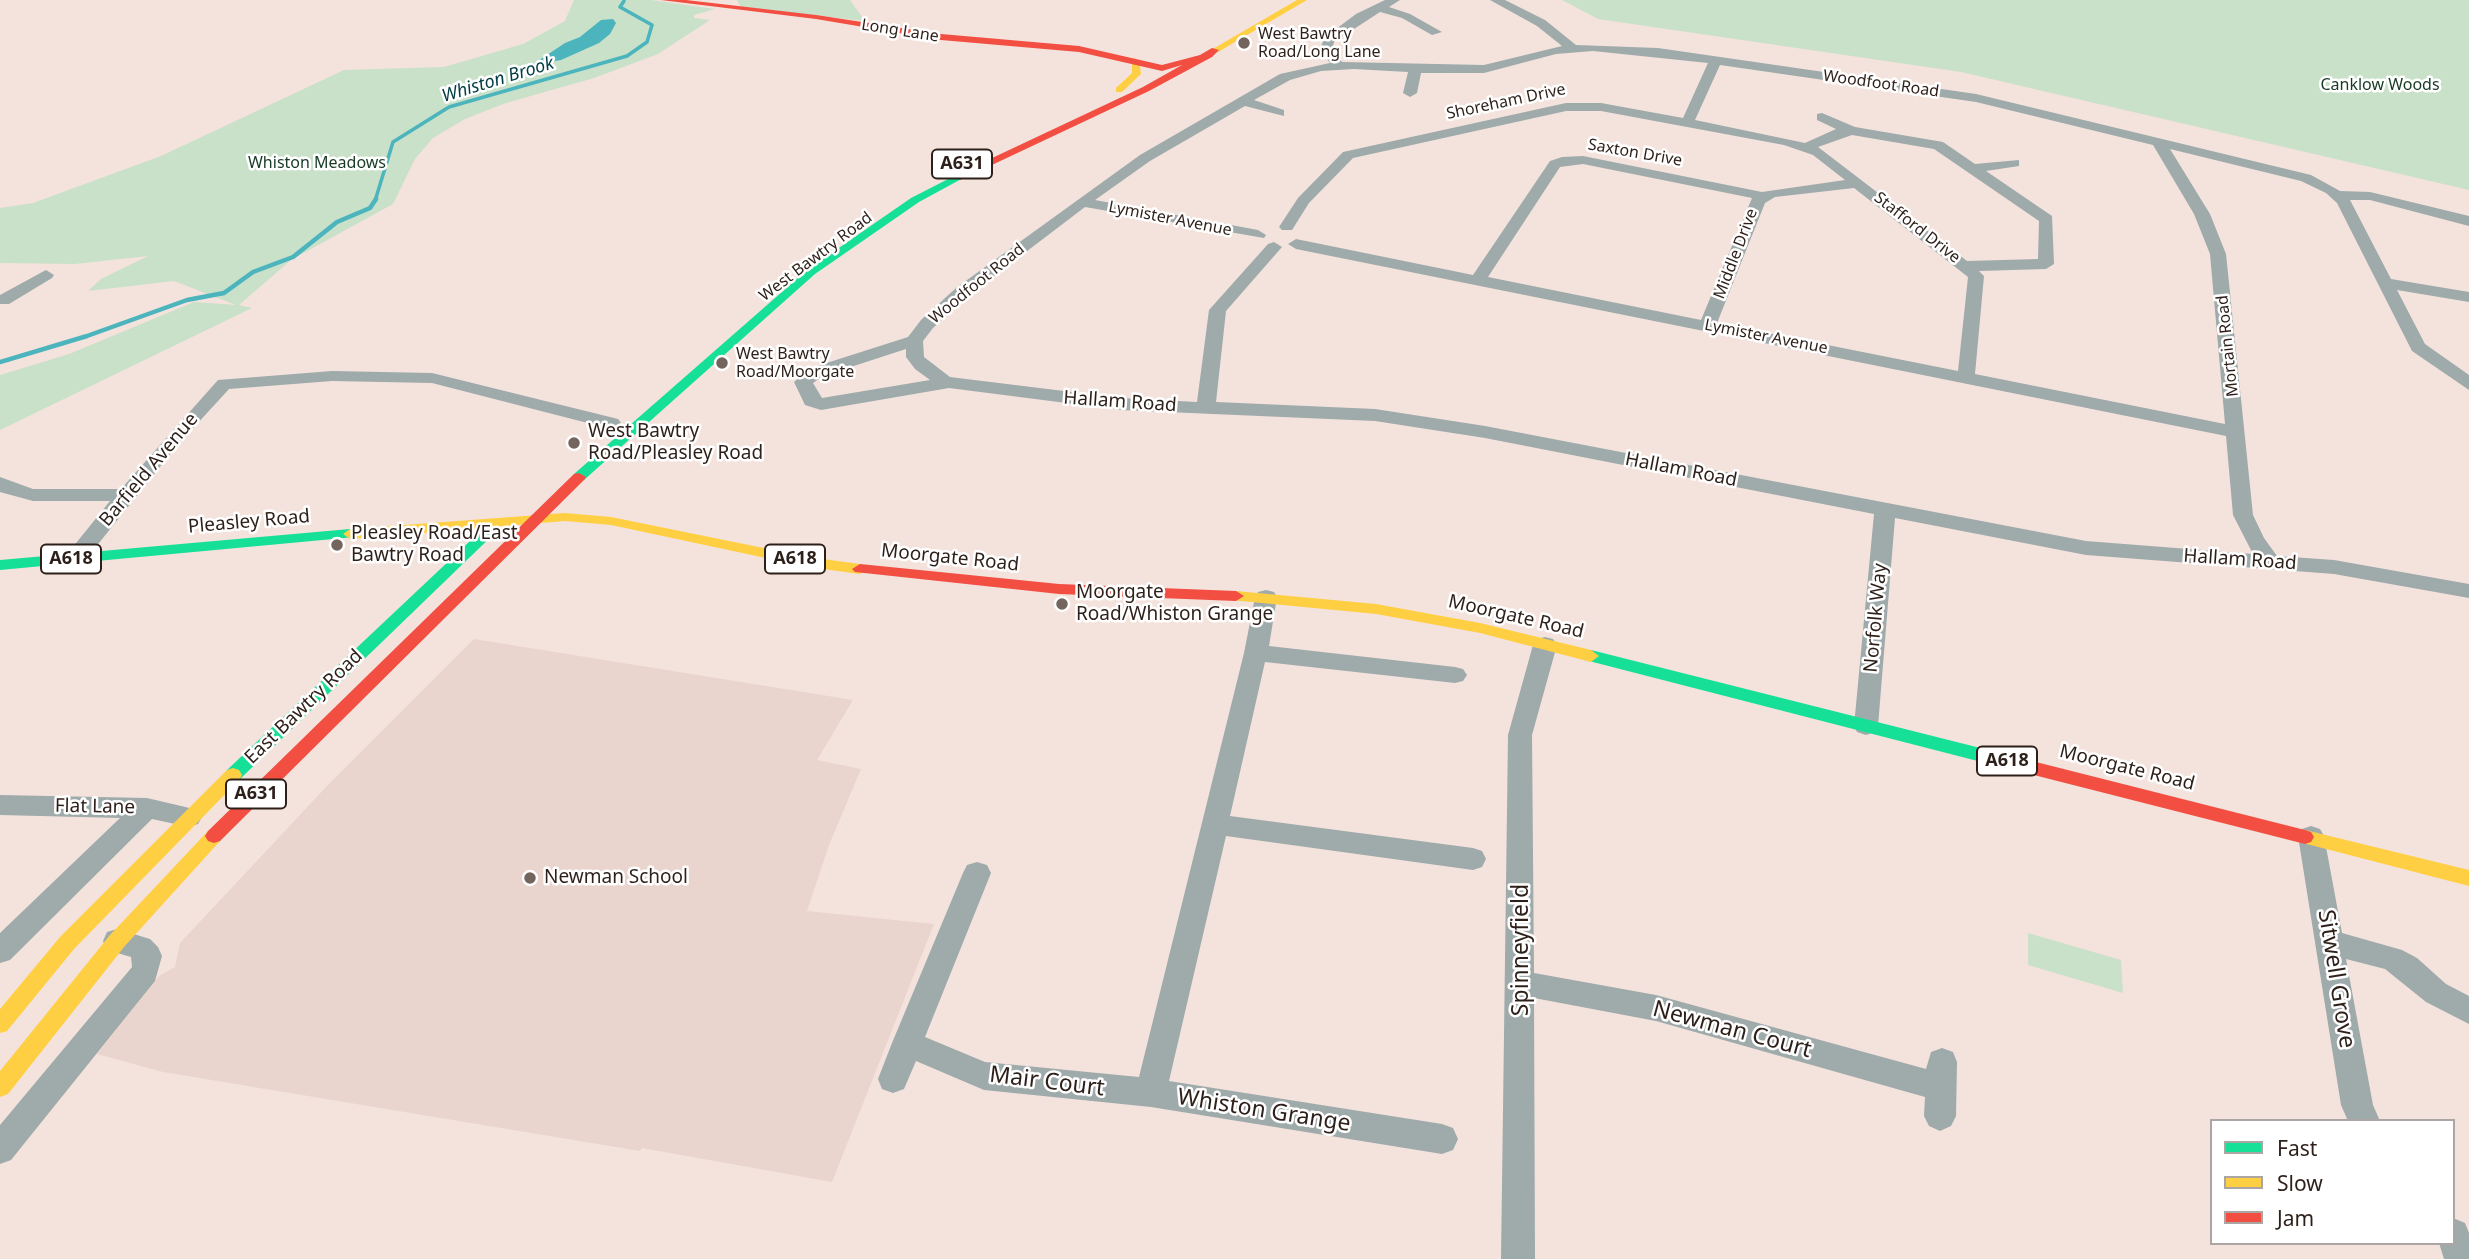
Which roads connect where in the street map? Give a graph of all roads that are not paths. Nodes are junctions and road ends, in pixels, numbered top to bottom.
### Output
1 (665, 0) edge
2 (1285, 0) edge
3 (1303, 0) edge
4 (1394, 0) edge
5 (1496, 0) edge
6 (1376, 8) junction
7 (1436, 32) dead end
8 (1573, 48) junction
9 (1203, 51) junction
10 (1135, 60) junction
11 (1716, 60) junction
12 (1338, 65) junction
13 (1162, 68) junction
14 (1415, 69) junction
15 (1119, 90) junction
16 (1410, 93) dead end
17 (1243, 101) junction
18 (1279, 113) dead end
19 (1822, 117) dead end
20 (1687, 122) junction
21 (1852, 131) junction
22 (2157, 140) junction
23 (1807, 147) junction
24 (2014, 163) dead end
25 (1974, 168) junction
26 (1858, 183) junction
27 (2337, 195) junction
28 (1762, 196) junction
29 (1082, 202) junction
30 (2469, 221) edge
31 (1287, 227) junction
32 (1258, 235) junction
33 (1296, 244) junction
34 (1274, 247) junction
35 (1966, 265) junction
36 (46, 275) dead end
37 (1478, 280) junction
38 (2387, 283) junction
39 (2469, 297) edge
40 (2, 300) edge
41 (29, 303) dead end
42 (1708, 325) junction
43 (914, 341) junction
44 (677, 368) dead end
45 (1966, 377) junction
46 (949, 382) junction
47 (2469, 384) edge
48 (1206, 407) junction
49 (616, 419) joint
50 (2236, 432) junction
51 (593, 438) dead end
52 (613, 449) junction
53 (0, 483) edge
54 (126, 495) junction
55 (517, 504) dead end
56 (1885, 509) junction
57 (533, 519) junction
58 (501, 520) junction
59 (611, 521) junction
60 (386, 532) junction
61 (412, 545) dead end
62 (75, 558) junction
63 (2270, 562) junction
64 (0, 565) edge
65 (428, 567) dead end
66 (2469, 591) edge
67 (422, 594) junction
68 (1266, 597) junction
69 (1545, 645) junction
70 (1256, 653) junction
71 (1455, 675) dead end
72 (1866, 726) junction
73 (0, 805) edge
74 (147, 808) junction
75 (190, 817) junction
76 (1213, 824) junction
77 (2311, 836) junction
78 (1473, 859) dead end
79 (977, 873) dead end
80 (2469, 878) edge
81 (117, 941) junction
82 (2330, 942) junction
83 (0, 951) edge
84 (1521, 983) junction
85 (2469, 1011) edge
86 (0, 1024) edge
87 (907, 1043) junction
88 (893, 1079) dead end
89 (0, 1087) edge
90 (1941, 1088) dead end
91 (1151, 1093) junction
92 (2363, 1119) edge
93 (1442, 1139) dead end
94 (0, 1149) edge
95 (2455, 1242) edge
96 (1518, 1259) edge
97 (2461, 1259) edge

1 - 10 main road, Long Lane
2 - 9 main road, West Bawtry Road / A631
3 - 9 main road, West Bawtry Road / A631
4 - 6 street
5 - 8 street
6 - 7 street
6 - 12 street
8 - 11 street, Woodfoot Road
8 - 14 street, Woodfoot Road
9 - 10 main road
9 - 13 main road, A631
9 - 52 main road, West Bawtry Road / A631
10 - 13 main road
10 - 15 main road
11 - 20 street
11 - 22 street, Woodfoot Road
12 - 14 street, Woodfoot Road
12 - 17 street, Woodfoot Road
13 - 15 main road, West Bawtry Road / A631
14 - 16 street
15 - 44 main road, West Bawtry Road / A631
17 - 18 street
17 - 29 street, Woodfoot Road
19 - 21 street
20 - 23 street, Shoreham Drive
20 - 31 street, Shoreham Drive
21 - 23 street
21 - 25 street
22 - 27 street, Woodfoot Road
22 - 50 street, Mortain Road
23 - 26 street, Stafford Drive
24 - 25 street
25 - 35 street
26 - 28 street, Middle Drive
26 - 35 street, Stafford Drive
27 - 30 street
27 - 38 street
28 - 37 street, Saxton Drive
28 - 42 street, Middle Drive
29 - 32 street, Lymister Avenue
29 - 43 street, Woodfoot Road
31 - 32 street, Lymister Avenue
31 - 33 street
32 - 34 street, Lymister Avenue
33 - 34 street, Lymister Avenue
33 - 37 street, Lymister Avenue
34 - 48 street
35 - 45 street, Stafford Drive
36 - 40 street
37 - 42 street, Lymister Avenue
38 - 39 street
38 - 47 street
40 - 41 street
42 - 45 street, Lymister Avenue
43 - 46 street, Hallam Road
43 - 46 street, Woodfoot Road
45 - 50 street, Lymister Avenue
46 - 48 street, Hallam Road
48 - 56 street, Hallam Road
49 - 51 main road
49 - 54 street, Barfield Avenue
50 - 63 street, Mortain Road
52 - 57 main road, West Bawtry Road / A631
52 - 59 main road
53 - 54 street
54 - 62 street, Barfield Avenue
55 - 58 main road, A631
56 - 63 street, Hallam Road
56 - 72 street, Norfolk Way
57 - 58 main road, A618
57 - 59 main road, Moorgate Road / A618
57 - 81 main road, East Bawtry Road / A631
58 - 60 main road, Pleasley Road / A618
58 - 67 main road, East Bawtry Road / A631
59 - 68 main road, Moorgate Road / A618
60 - 61 main road
60 - 62 main road, Pleasley Road / A618
62 - 64 main road, Pleasley Road / A618
63 - 66 street, Hallam Road
65 - 67 main road
67 - 75 main road, East Bawtry Road / A631
68 - 69 main road, Moorgate Road / A618
68 - 70 street, Whiston Grange
69 - 72 main road, Moorgate Road / A618
69 - 84 street, Spinneyfield
70 - 71 street
70 - 76 street, Whiston Grange
72 - 77 main road, Moorgate Road / A618
73 - 74 street, Flat Lane
74 - 75 street, Flat Lane
74 - 83 street
75 - 86 main road, East Bawtry Road / A631
76 - 78 street
76 - 91 street, Whiston Grange
77 - 80 main road, Moorgate Road / A618
77 - 82 street, Sitwell Grove
79 - 87 street
81 - 89 main road, East Bawtry Road / A631
81 - 94 street
82 - 85 street
82 - 92 street, Sitwell Grove
84 - 90 street, Newman Court
84 - 96 street, Spinneyfield
87 - 88 street
87 - 91 street, Mair Court
91 - 93 street, Whiston Grange
95 - 97 street

